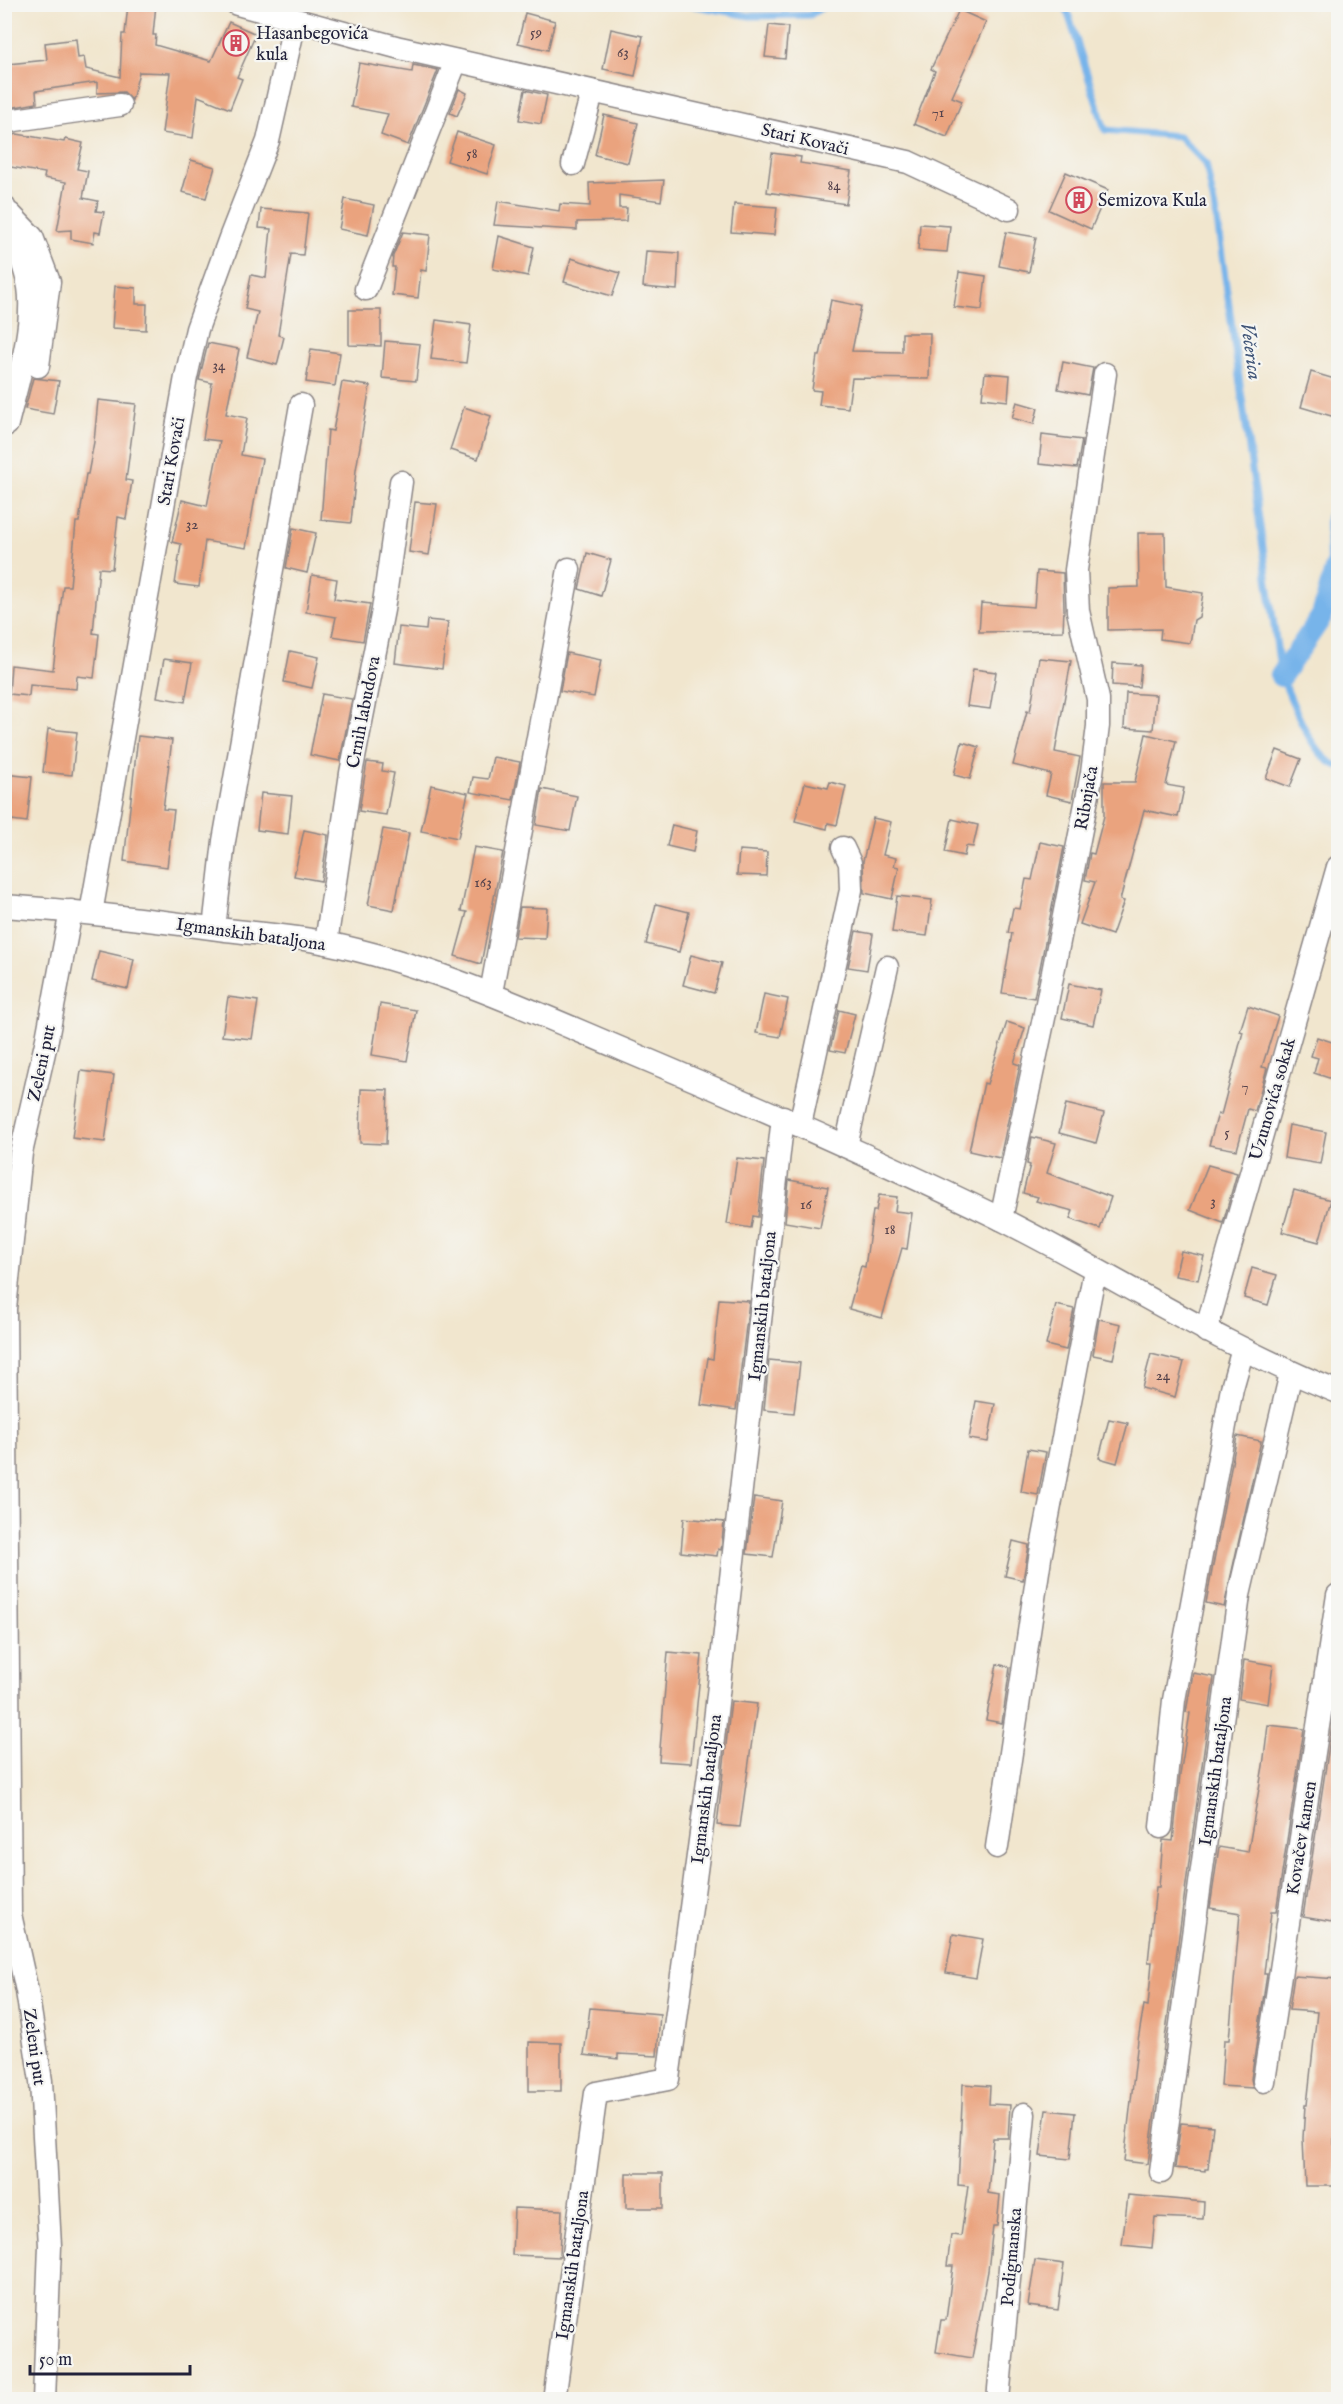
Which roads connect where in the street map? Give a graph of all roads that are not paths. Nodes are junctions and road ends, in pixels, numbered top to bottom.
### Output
1 (247, 6) edge
2 (295, 21) junction
3 (456, 61) junction
4 (592, 93) junction
5 (120, 105) dead end
6 (4, 124) edge
7 (573, 164) dead end
8 (5, 208) edge
9 (1010, 209) dead end
10 (366, 289) dead end
11 (38, 366) dead end
12 (1105, 374) dead end
13 (301, 405) dead end
14 (8, 424) dead end
15 (401, 482) dead end
16 (569, 570) dead end
17 (843, 848) dead end
18 (1338, 867) edge
19 (4, 906) edge
20 (81, 912) junction
21 (214, 928) junction
22 (326, 943) junction
23 (887, 967) dead end
24 (491, 993) junction
25 (792, 1121) junction
26 (846, 1146) junction
27 (1001, 1220) junction
28 (1095, 1270) junction
29 (1206, 1331) junction
30 (1243, 1349) junction
31 (1291, 1373) junction
32 (1338, 1392) edge
33 (1338, 1596) edge
34 (1161, 1827) dead end
35 (997, 1847) dead end
36 (1264, 2080) dead end
37 (1024, 2114) dead end
38 (1161, 2172) dead end
39 (44, 2400) edge
40 (554, 2400) edge
41 (998, 2400) edge

1 - 2 street, Stari Kovači
2 - 3 street, Stari Kovači
2 - 20 street, Stari Kovači
3 - 4 street, Stari Kovači
3 - 10 street
4 - 7 street
4 - 9 street, Stari Kovači
5 - 6 street
8 - 11 street
8 - 14 street
12 - 27 street, Ribnjača
13 - 21 street
15 - 22 street, Crnih labudova
16 - 24 street
17 - 25 street
18 - 29 street, Uzunovića sokak
19 - 20 street, Igmanskih bataljona
20 - 21 street, Igmanskih bataljona
20 - 39 street, Zeleni put
21 - 22 street, Igmanskih bataljona
22 - 24 street, Igmanskih bataljona
23 - 26 street
24 - 25 street, Igmanskih bataljona
25 - 26 street, Igmanskih bataljona
25 - 40 street, Igmanskih bataljona
26 - 27 street, Igmanskih bataljona
27 - 28 street, Igmanskih bataljona
28 - 29 street, Igmanskih bataljona
28 - 35 street
29 - 30 street, Igmanskih bataljona
30 - 31 street, Igmanskih bataljona
30 - 34 street
31 - 32 street, Igmanskih bataljona
31 - 38 street, Igmanskih bataljona
33 - 36 street, Kovačev kamen
37 - 41 street, Podigmanska

